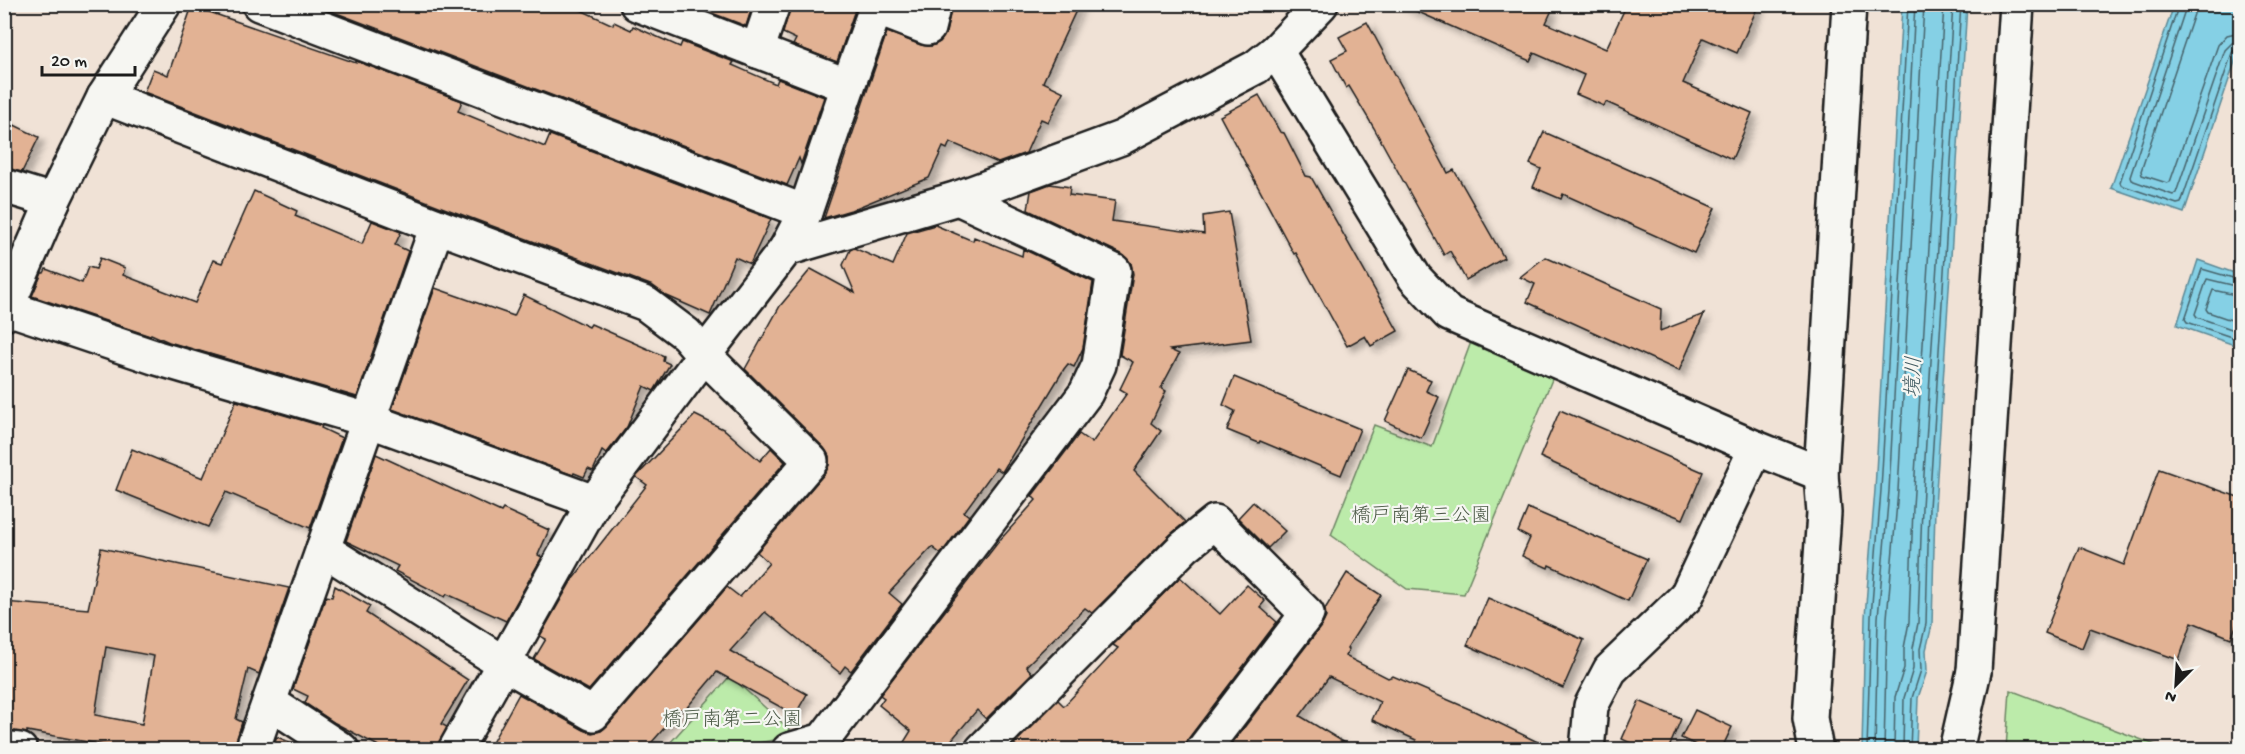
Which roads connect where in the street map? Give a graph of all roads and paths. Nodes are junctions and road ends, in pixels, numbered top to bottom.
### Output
1 (164, 4) edge
2 (259, 4) edge
3 (637, 4) edge
4 (774, 4) edge
5 (934, 4) edge
6 (1321, 4) edge
7 (1849, 4) edge
8 (2017, 4) edge
9 (757, 51) junction
10 (1276, 51) junction
11 (848, 86) junction
12 (104, 97) junction
13 (4, 186) edge
14 (958, 198) junction
15 (53, 201) junction
16 (805, 212) junction
17 (436, 226) junction
18 (786, 249) junction
19 (6, 311) edge
20 (704, 355) junction
21 (368, 420) junction
22 (1756, 448) junction
23 (1821, 474) junction
24 (594, 502) junction
25 (323, 549) junction
26 (503, 663) junction
27 (269, 702) junction
28 (828, 745) edge
29 (4, 748) edge
30 (1958, 749) edge
31 (20, 750) edge
32 (252, 750) edge
33 (342, 750) edge
34 (455, 750) edge
35 (789, 750) edge
36 (982, 750) edge
37 (1203, 750) edge
38 (1587, 750) edge
39 (1816, 750) edge

1 - 12 street
2 - 16 street
3 - 9 street
4 - 9 street
5 - 11 street
6 - 10 street
7 - 23 street
8 - 30 street
9 - 11 street
10 - 14 street
10 - 22 street
11 - 16 street
12 - 15 street
12 - 17 street
13 - 15 street
14 - 18 street
14 - 28 street
15 - 19 street
16 - 18 street
17 - 20 street
17 - 21 street
18 - 20 street
19 - 21 street
20 - 24 street
20 - 26 street
21 - 24 street
21 - 25 street
22 - 23 street
22 - 38 street
23 - 39 street
24 - 26 street
25 - 26 street
25 - 27 street
26 - 34 street
27 - 32 street
27 - 33 street
28 - 35 street
29 - 31 street
36 - 37 street

